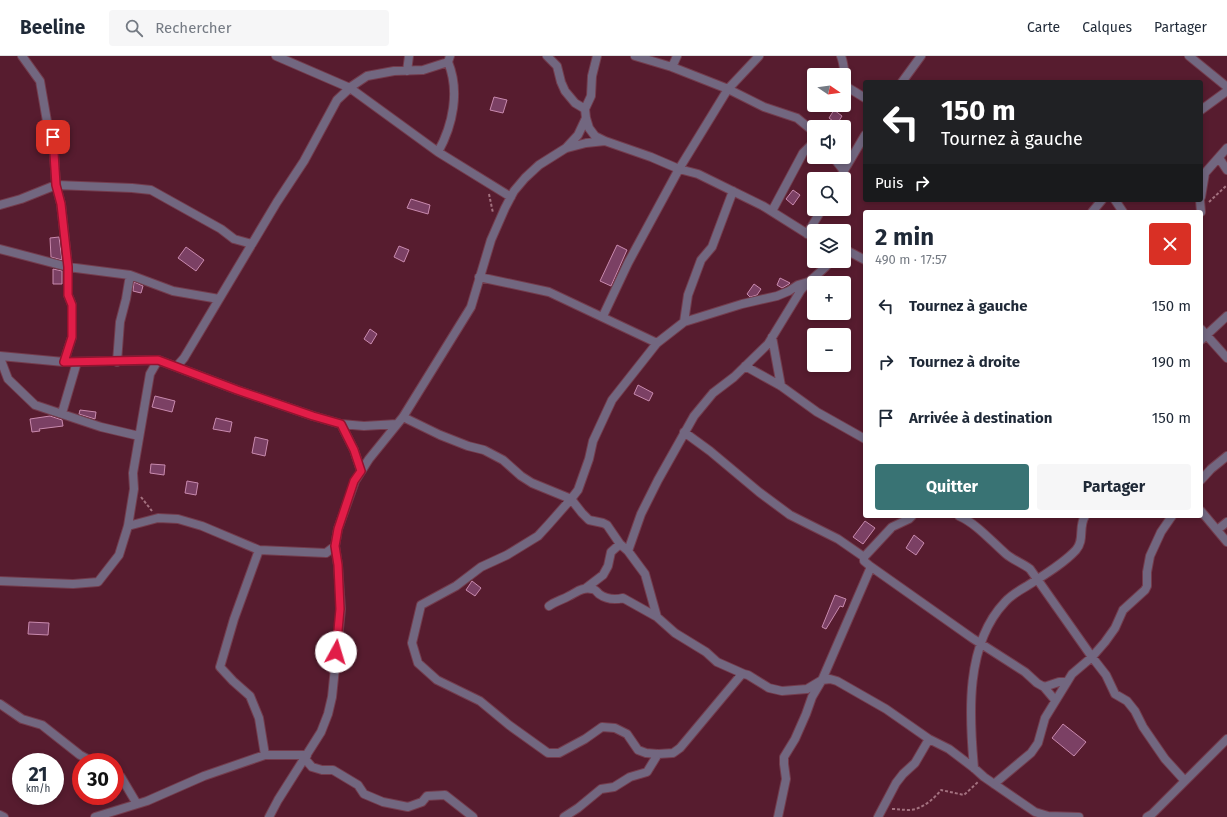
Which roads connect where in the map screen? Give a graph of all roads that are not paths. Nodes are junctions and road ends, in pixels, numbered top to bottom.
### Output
1 (22, 56) edge
2 (276, 56) edge
3 (409, 56) edge
4 (547, 56) edge
5 (597, 56) edge
6 (635, 56) edge
7 (677, 56) edge
8 (759, 56) edge
9 (841, 56) edge
10 (921, 56) edge
11 (1189, 56) edge
12 (449, 59) edge
13 (672, 67) junction
14 (407, 71) junction
15 (903, 80) edge
16 (1227, 87) edge
17 (350, 88) junction
18 (728, 89) junction
19 (1227, 91) edge
20 (863, 97) edge
21 (585, 109) junction
22 (1203, 109) edge
23 (586, 118) junction
24 (807, 126) edge
25 (863, 138) edge
26 (605, 141) junction
27 (566, 148) junction
28 (1227, 148) edge
29 (807, 149) edge
30 (438, 152) junction
31 (1219, 158) junction
32 (838, 164) edge
33 (679, 169) junction
34 (1227, 170) edge
35 (844, 171) joint
36 (56, 185) junction
37 (1203, 188) edge
38 (733, 191) junction
39 (511, 197) junction
40 (1100, 202) edge
41 (0, 205) edge
42 (1094, 210) edge
43 (772, 211) junction
44 (807, 234) edge
45 (252, 244) junction
46 (0, 249) edge
47 (851, 253) edge
48 (863, 259) edge
49 (68, 267) junction
50 (825, 268) edge
51 (130, 275) junction
52 (816, 276) edge
53 (479, 277) junction
54 (807, 282) edge
55 (807, 283) edge
56 (219, 299) junction
57 (603, 316) junction
58 (1227, 316) edge
59 (684, 322) junction
60 (1203, 335) edge
61 (772, 337) junction
62 (657, 343) junction
63 (0, 357) edge
64 (1227, 358) edge
65 (158, 360) junction
66 (64, 362) junction
67 (77, 362) junction
68 (117, 362) junction
69 (177, 366) junction
70 (745, 366) junction
71 (781, 386) junction
72 (62, 413) junction
73 (404, 417) junction
74 (341, 424) junction
75 (397, 424) junction
76 (684, 432) junction
77 (140, 436) junction
78 (863, 437) edge
79 (1227, 456) edge
80 (361, 471) junction
81 (1203, 478) edge
82 (572, 498) junction
83 (1203, 513) edge
84 (910, 518) edge
85 (963, 518) edge
86 (1084, 518) edge
87 (1171, 518) edge
88 (1227, 522) edge
89 (128, 526) junction
90 (1218, 530) junction
91 (1226, 539) edge
92 (620, 544) junction
93 (335, 546) junction
94 (259, 550) junction
95 (628, 551) junction
96 (864, 557) junction
97 (870, 566) junction
98 (1037, 579) junction
99 (0, 580) edge
100 (586, 588) junction
101 (549, 606) dead end
102 (657, 617) junction
103 (981, 644) junction
104 (1092, 657) junction
105 (744, 674) junction
106 (822, 680) junction
107 (1067, 682) junction
108 (1044, 687) junction
109 (1055, 700) junction
110 (0, 704) edge
111 (929, 739) junction
112 (1227, 739) edge
113 (77, 753) edge
114 (658, 754) junction
115 (265, 756) junction
116 (306, 757) junction
117 (974, 768) junction
118 (1185, 781) junction
119 (124, 782) edge
120 (994, 784) junction
121 (137, 804) junction
122 (0, 815) edge
123 (4, 817) edge
124 (95, 817) edge
125 (269, 817) edge
126 (474, 817) edge
127 (564, 817) edge
128 (778, 817) edge
129 (878, 817) edge
130 (1079, 817) edge
131 (1147, 817) edge

1 - 36 street
2 - 17 street
3 - 14 street
4 - 21 street
5 - 21 street
6 - 13 street
7 - 13 street
8 - 18 street
9 - 20 street
10 - 15 street
11 - 16 street
12 - 14 street
12 - 30 street
13 - 18 street
14 - 17 street
17 - 30 street
17 - 45 street
18 - 24 street
18 - 33 street
19 - 22 street
21 - 23 street
23 - 26 street
23 - 27 street
25 - 35 street
26 - 27 street
26 - 33 street
27 - 39 street
28 - 31 street
29 - 43 street
30 - 39 street
31 - 34 street
31 - 37 street
32 - 35 street
33 - 38 street
33 - 57 street
36 - 41 street
36 - 45 street
36 - 49 street
38 - 43 street
38 - 59 street
39 - 53 street
40 - 42 street
43 - 44 street
45 - 56 street
46 - 49 street
47 - 48 street
49 - 51 street
49 - 66 street
50 - 52 street
51 - 56 street
51 - 68 street
53 - 57 street
53 - 73 street
54 - 59 street
55 - 61 street
56 - 69 street
57 - 62 street
58 - 60 street
59 - 62 street
60 - 64 street
61 - 70 street
61 - 71 street
62 - 82 street
63 - 66 street
63 - 72 street
65 - 68 street
65 - 69 street
65 - 77 street
66 - 67 street
67 - 68 street
67 - 72 street
69 - 74 street
70 - 71 street
70 - 76 street
71 - 78 street
72 - 77 street
73 - 75 street
73 - 82 street
74 - 75 street
74 - 80 street
75 - 80 street
76 - 95 street
76 - 96 street
77 - 89 street
79 - 81 street
80 - 93 street
82 - 92 street
82 - 114 street
83 - 90 street
84 - 96 street
85 - 98 street
86 - 98 street
87 - 104 street
88 - 90 street
89 - 94 street
89 - 99 street
90 - 91 street
92 - 95 street
92 - 100 street
93 - 94 street
93 - 116 street
94 - 115 street
95 - 102 street
96 - 97 street
97 - 103 street
97 - 106 street
98 - 103 street
98 - 104 street
100 - 101 street
100 - 102 street
102 - 105 street
103 - 108 street
103 - 117 street
104 - 107 street
104 - 118 street
105 - 106 street
105 - 114 street
106 - 111 street
106 - 128 street
107 - 108 street
107 - 109 street
108 - 109 street
109 - 120 street
110 - 113 street
111 - 117 street
111 - 129 street
112 - 118 street
114 - 127 street
115 - 116 street
115 - 121 street
116 - 125 street
116 - 126 street
117 - 120 street
118 - 131 street
119 - 121 street
120 - 130 street
121 - 124 street
122 - 123 street

